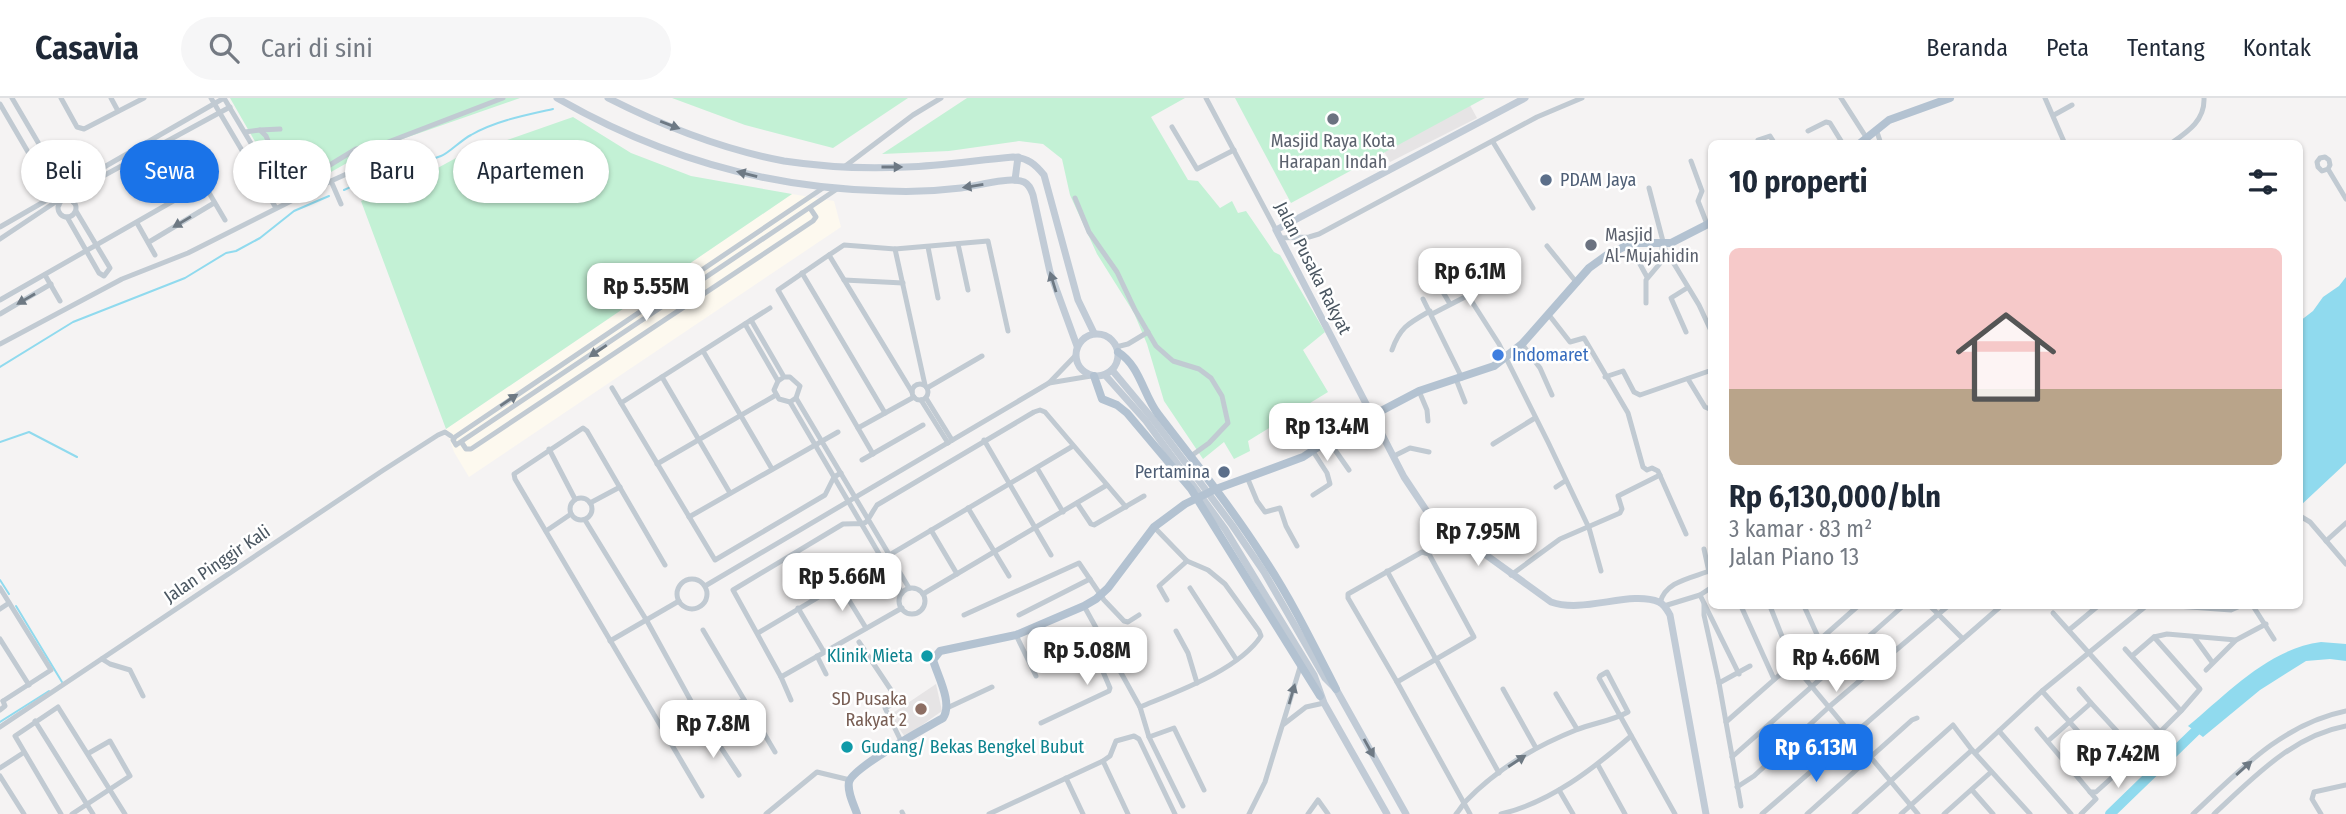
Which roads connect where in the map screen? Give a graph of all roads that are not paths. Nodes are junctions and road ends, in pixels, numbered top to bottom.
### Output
1 (12, 98) edge
2 (61, 98) edge
3 (111, 98) edge
4 (144, 98) edge
5 (224, 98) edge
6 (503, 98) edge
7 (557, 98) edge
8 (608, 98) edge
9 (941, 98) edge
10 (1206, 98) edge
11 (1525, 98) edge
12 (1583, 98) edge
13 (1841, 98) edge
14 (1951, 98) edge
15 (2045, 98) edge
16 (2204, 98) edge
17 (212, 101) edge
18 (1516, 101) edge
19 (0, 104) edge
20 (2072, 105) dead end
21 (230, 107) junction
22 (118, 111) junction
23 (220, 113) junction
24 (2054, 115) junction
25 (1172, 127) dead end
26 (1876, 129) junction
27 (260, 130) junction
28 (280, 130) dead end
29 (1808, 131) dead end
30 (245, 132) junction
31 (21, 140) edge
32 (36, 140) edge
33 (250, 140) edge
34 (268, 140) edge
35 (1758, 140) dead end
36 (1772, 140) edge
37 (1841, 140) edge
38 (1862, 140) edge
39 (1880, 140) edge
40 (2063, 140) edge
41 (2176, 140) edge
42 (1493, 142) junction
43 (1234, 150) junction
44 (1018, 157) junction
45 (1691, 161) dead end
46 (331, 164) edge
47 (106, 167) edge
48 (844, 167) junction
49 (2328, 169) dead end
50 (106, 171) edge
51 (345, 175) edge
52 (1015, 180) junction
53 (331, 181) joint
54 (823, 188) junction
55 (1649, 188) dead end
56 (837, 189) junction
57 (1076, 198) dead end
58 (2346, 199) edge
59 (52, 203) edge
60 (53, 203) edge
61 (57, 203) edge
62 (73, 203) edge
63 (171, 203) edge
64 (214, 203) joint
65 (284, 203) edge
66 (341, 204) dead end
67 (276, 208) junction
68 (810, 208) junction
69 (1533, 208) dead end
70 (76, 211) junction
71 (67, 217) junction
72 (225, 220) dead end
73 (1708, 221) edge
74 (137, 223) junction
75 (1708, 224) edge
76 (0, 228) edge
77 (86, 229) junction
78 (77, 234) junction
79 (1278, 234) junction
80 (0, 239) edge
81 (149, 242) junction
82 (958, 244) junction
83 (1629, 244) junction
84 (1663, 244) junction
85 (96, 245) junction
86 (1547, 246) dead end
87 (928, 247) junction
88 (895, 248) junction
89 (87, 250) junction
90 (155, 255) dead end
91 (829, 255) junction
92 (802, 274) junction
93 (46, 275) junction
94 (691, 276) junction
95 (1647, 277) junction
96 (844, 280) junction
97 (1498, 280) dead end
98 (1437, 282) dead end
99 (903, 283) junction
100 (1577, 283) junction
101 (51, 284) junction
102 (696, 285) junction
103 (1687, 288) junction
104 (968, 290) dead end
105 (1467, 294) junction
106 (938, 298) dead end
107 (1423, 299) dead end
108 (0, 300) edge
109 (61, 301) dead end
110 (1646, 303) dead end
111 (1451, 304) junction
112 (770, 308) dead end
113 (1431, 312) junction
114 (0, 314) edge
115 (1549, 315) junction
116 (751, 320) junction
117 (745, 324) junction
118 (1708, 324) edge
119 (1009, 331) dead end
120 (1148, 332) junction
121 (1686, 332) dead end
122 (1094, 333) junction
123 (0, 344) edge
124 (1522, 344) junction
125 (1077, 346) junction
126 (1117, 350) junction
127 (703, 351) junction
128 (1392, 351) dead end
129 (982, 356) dead end
130 (1075, 356) junction
131 (1506, 358) junction
132 (1109, 372) junction
133 (1708, 372) edge
134 (1093, 376) junction
135 (662, 377) junction
136 (784, 377) junction
137 (1605, 377) junction
138 (1459, 379) junction
139 (1688, 379) junction
140 (778, 381) junction
141 (1049, 383) junction
142 (926, 387) junction
143 (612, 388) dead end
144 (1419, 391) junction
145 (1126, 393) junction
146 (776, 395) junction
147 (913, 395) junction
148 (1552, 395) dead end
149 (796, 398) junction
150 (924, 399) junction
151 (790, 402) junction
152 (1465, 402) dead end
153 (621, 403) junction
154 (1708, 408) edge
155 (885, 413) junction
156 (1372, 415) junction
157 (741, 416) junction
158 (1535, 418) junction
159 (1311, 421) dead end
160 (1428, 421) dead end
161 (923, 425) dead end
162 (858, 428) junction
163 (838, 432) dead end
164 (451, 436) dead end
165 (699, 440) junction
166 (984, 440) junction
167 (1328, 440) junction
168 (821, 441) junction
169 (950, 442) junction
170 (462, 443) junction
171 (1493, 444) dead end
172 (814, 445) junction
173 (1073, 446) junction
174 (549, 449) junction
175 (1312, 451) junction
176 (1429, 452) dead end
177 (873, 454) junction
178 (1191, 456) junction
179 (1394, 456) junction
180 (862, 460) dead end
181 (657, 464) junction
182 (1037, 468) junction
183 (772, 469) junction
184 (1349, 470) dead end
185 (841, 473) junction
186 (1660, 475) junction
187 (834, 477) junction
188 (1247, 477) junction
189 (1565, 481) junction
190 (1010, 483) junction
191 (1107, 485) junction
192 (620, 487) junction
193 (1556, 487) dead end
194 (1216, 489) junction
195 (730, 493) junction
196 (1314, 495) dead end
197 (1143, 496) dead end
198 (855, 498) junction
199 (1195, 498) junction
200 (575, 499) junction
201 (848, 502) junction
202 (590, 503) junction
203 (1077, 503) junction
204 (1126, 507) junction
205 (968, 508) junction
206 (1063, 512) junction
207 (571, 514) junction
208 (689, 517) junction
209 (1527, 518) dead end
210 (2303, 518) edge
211 (585, 520) junction
212 (868, 522) junction
213 (2346, 523) edge
214 (861, 525) junction
215 (1154, 527) junction
216 (1035, 528) junction
217 (1589, 528) junction
218 (931, 530) junction
219 (546, 531) junction
220 (1686, 534) dead end
221 (2326, 541) junction
222 (1297, 546) dead end
223 (1703, 549) dead end
224 (995, 551) junction
225 (889, 555) junction
226 (1051, 555) dead end
227 (1485, 555) junction
228 (882, 559) junction
229 (1187, 561) junction
230 (2346, 564) edge
231 (665, 565) dead end
232 (1708, 565) edge
233 (1387, 571) junction
234 (1601, 571) dead end
235 (1708, 572) edge
236 (957, 574) junction
237 (1511, 575) junction
238 (1009, 576) dead end
239 (1090, 579) junction
240 (839, 584) junction
241 (705, 586) junction
242 (0, 588) edge
243 (909, 588) junction
244 (1190, 588) dead end
245 (1708, 589) edge
246 (902, 593) junction
247 (923, 594) junction
248 (1700, 594) junction
249 (1100, 596) junction
250 (1167, 600) dead end
251 (679, 601) junction
252 (9, 603) junction
253 (1664, 604) junction
254 (1704, 604) junction
255 (1084, 606) junction
256 (798, 608) junction
257 (902, 608) junction
258 (0, 609) edge
259 (1742, 609) edge
260 (1771, 609) edge
261 (1805, 609) edge
262 (1854, 609) edge
263 (1894, 609) edge
264 (1933, 609) edge
265 (1945, 609) edge
266 (1998, 609) edge
267 (2088, 609) edge
268 (2094, 609) edge
269 (2142, 609) edge
270 (2255, 609) edge
271 (2053, 612) dead end
272 (2091, 612) junction
273 (964, 615) dead end
274 (1019, 615) dead end
275 (1139, 615) dead end
276 (1938, 615) junction
277 (646, 621) junction
278 (2266, 624) junction
279 (1041, 625) junction
280 (866, 628) junction
281 (703, 630) dead end
282 (2069, 630) junction
283 (1176, 631) dead end
284 (758, 633) junction
285 (1016, 635) junction
286 (2154, 637) junction
287 (2193, 637) junction
288 (0, 639) edge
289 (1819, 639) junction
290 (1963, 639) junction
291 (2274, 639) dead end
292 (2236, 640) junction
293 (610, 641) junction
294 (859, 642) dead end
295 (2125, 649) dead end
296 (824, 652) junction
297 (2088, 652) junction
298 (817, 656) junction
299 (2132, 656) junction
300 (102, 659) junction
301 (1236, 659) junction
302 (1114, 660) junction
303 (1437, 660) junction
304 (2212, 662) junction
305 (1301, 664) junction
306 (1793, 664) junction
307 (1750, 666) dead end
308 (1062, 669) dead end
309 (2206, 670) dead end
310 (826, 674) dead end
311 (1739, 674) junction
312 (1036, 676) dead end
313 (781, 677) junction
314 (1774, 679) junction
315 (1397, 682) junction
316 (1197, 683) junction
317 (1719, 683) junction
318 (29, 685) junction
319 (1332, 685) junction
320 (1811, 685) junction
321 (992, 687) dead end
322 (1503, 689) dead end
323 (2078, 689) dead end
324 (2042, 691) junction
325 (1556, 695) dead end
326 (143, 696) dead end
327 (1321, 696) junction
328 (2, 698) edge
329 (744, 700) junction
330 (791, 700) dead end
331 (2091, 703) junction
332 (1830, 706) junction
333 (1140, 707) junction
334 (947, 708) junction
335 (0, 710) edge
336 (2181, 711) junction
337 (2346, 711) edge
338 (697, 712) junction
339 (714, 715) junction
340 (1620, 716) junction
341 (1917, 718) dead end
342 (35, 721) junction
343 (1726, 722) junction
344 (2069, 722) junction
345 (1041, 723) dead end
346 (1283, 724) junction
347 (694, 726) junction
348 (2346, 726) edge
349 (0, 727) edge
350 (1577, 729) junction
351 (2037, 729) dead end
352 (710, 731) junction
353 (1999, 731) junction
354 (2159, 732) junction
355 (1631, 736) junction
356 (1149, 737) junction
357 (1855, 737) junction
358 (2048, 741) junction
359 (670, 743) junction
360 (902, 743) junction
361 (1536, 748) junction
362 (775, 752) dead end
363 (1973, 752) junction
364 (23, 753) junction
365 (89, 753) junction
366 (1870, 754) junction
367 (2137, 754) junction
368 (1732, 757) junction
369 (1103, 761) junction
370 (1598, 765) junction
371 (0, 768) edge
372 (1991, 772) junction
373 (1499, 773) junction
374 (2116, 774) junction
375 (739, 775) dead end
376 (0, 776) edge
377 (1066, 778) junction
378 (850, 780) junction
379 (1892, 780) junction
380 (2346, 786) edge
381 (1737, 788) junction
382 (110, 790) junction
383 (1204, 790) dead end
384 (1559, 790) junction
385 (1972, 790) junction
386 (2090, 792) junction
387 (702, 796) dead end
388 (1464, 803) junction
389 (87, 804) junction
390 (1911, 805) junction
391 (1183, 806) dead end
392 (1741, 806) dead end
393 (1521, 812) edge
394 (1949, 813) edge
395 (24, 814) edge
396 (61, 814) edge
397 (72, 814) edge
398 (93, 814) edge
399 (125, 814) edge
400 (766, 814) edge
401 (857, 814) edge
402 (989, 814) edge
403 (1083, 814) edge
404 (1128, 814) edge
405 (1175, 814) edge
406 (1249, 814) edge
407 (1308, 814) edge
408 (1328, 814) edge
409 (1387, 814) edge
410 (1406, 814) edge
411 (1456, 814) edge
412 (1470, 814) edge
413 (1501, 814) edge
414 (1573, 814) edge
415 (1625, 814) edge
416 (1675, 814) edge
417 (1706, 814) edge
418 (1762, 814) edge
419 (1807, 814) edge
420 (1854, 814) edge
421 (1901, 814) edge
422 (1918, 814) edge
423 (1993, 814) edge
424 (2030, 814) edge
425 (2071, 814) edge
426 (2081, 814) edge
427 (2193, 814) edge
428 (2214, 814) edge
429 (2321, 814) edge

1 - 32 street
2 - 22 street
3 - 22 street
4 - 22 street
5 - 17 street
5 - 21 street
6 - 46 street
54 -> 7 street
8 -> 48 street
9 - 48 street
10 - 43 street, Jalan Pusaka Rakyat
11 - 18 street
12 - 42 street
13 - 38 street
14 - 26 main road
15 - 24 street
16 - 41 street
17 - 23 street
17 - 47 street
18 - 79 street
19 - 31 street
20 - 24 street
21 - 23 street
21 - 30 street
23 - 50 street
23 - 67 street
24 - 40 street
25 - 43 street
26 - 38 main road
26 - 39 street
27 - 28 street
27 - 30 street
27 - 34 street
29 - 37 street
30 - 33 street
35 - 36 street
42 - 69 street
42 - 79 street
43 - 79 street, Jalan Pusaka Rakyat
48 -> 44 street
44 - 52 street
44 - 122 street
45 - 73 street
49 - 58 street
51 - 53 street
52 -> 56 street
125 -> 52 street
53 - 66 street
54 - 56 street
54 - 94 street
55 - 84 street
56 - 68 street
57 - 120 street
59 - 76 street
60 - 80 street
61 - 71 street
62 - 70 street
63 - 74 street
64 - 72 street
64 -> 81 street
65 - 67 street
67 - 123 street
68 - 102 street
68 - 170 street
70 - 71 street
70 - 77 street
71 - 78 street
74 - 81 street
74 - 85 street
75 - 84 main road
77 - 78 street
77 - 85 street
78 - 89 street
79 - 156 street, Jalan Pusaka Rakyat
81 - 90 street
82 - 87 street
82 - 104 street
82 - 119 street
83 - 84 main road
83 - 95 street
83 - 100 main road
84 - 95 street
84 - 103 street
85 - 89 street
85 - 89 street
86 - 100 street
87 - 88 street
87 - 106 street
88 - 91 street
88 - 99 street
89 - 93 street
91 - 92 street
91 - 96 street
92 - 155 street
92 - 162 street
93 - 101 street
93 - 108 street
94 - 102 street
170 -> 94 street
95 - 110 street
96 - 99 street
96 - 147 street
97 - 105 street
98 - 111 street
99 - 142 street
100 - 115 main road
101 - 109 street
101 -> 114 street
102 -> 170 street
103 - 118 street
103 - 121 street
105 - 111 street
105 - 131 street
107 - 113 street
111 - 113 street
112 - 116 street
113 - 128 street
113 - 138 street
115 - 124 main road
115 - 137 street
116 - 117 street
116 - 136 street
117 - 127 street
117 - 140 street
120 - 126 street
120 - 178 street
122 - 125 street
122 - 126 street
124 - 131 main road
124 - 148 street
125 - 130 street
126 - 132 street
126 - 178 main road
127 - 135 street
127 - 157 street
129 - 142 street
130 - 134 street
130 - 141 street
131 - 138 main road
131 - 158 street
132 - 134 street
132 - 145 street
133 - 139 street
134 - 141 street
134 - 199 main road
135 - 153 street
135 - 165 street
136 - 140 street
136 - 149 street
137 - 139 street
137 - 186 street
138 - 144 main road
138 - 152 street
139 - 154 street
140 - 146 street
141 - 169 street
142 - 147 street
142 - 150 street
143 - 153 street
144 - 156 main road
144 - 160 street
145 - 319 street
145 - 327 street
146 - 151 street
146 - 157 street
147 - 150 street
147 - 155 street
149 - 151 street
149 - 168 street
150 - 169 street
151 - 172 street
153 - 181 street
155 - 162 street
156 - 167 main road
156 - 179 street, Jalan Pusaka Rakyat
157 - 165 street
157 - 183 street
158 - 171 street
158 - 189 street
159 - 175 street
161 - 177 street
162 - 177 street
163 - 168 street
164 - 300 street, Jalan Pinggir Kali
165 - 181 street
165 - 195 street
166 - 173 street
166 - 190 street
166 - 212 street
167 - 175 main road
167 - 184 street
168 - 172 street
168 - 185 street
169 - 198 street
172 - 183 street
172 - 187 street
173 - 182 street
173 - 191 street
174 - 192 street
174 - 200 street
174 - 219 street
175 - 188 main road
175 - 196 street
176 - 179 street
177 - 180 street
178 - 194 main road
179 - 227 street, Jalan Pusaka Rakyat
181 - 208 street
182 - 190 street
182 - 206 street
183 - 195 street
185 - 187 street
185 - 198 street
186 - 217 street
186 - 220 street
187 - 201 street
187 - 208 street
188 - 194 main road
188 - 222 street
189 - 193 street
189 - 217 street
190 - 205 street
190 - 216 street
191 - 203 street
191 - 204 street
192 - 202 street
192 - 231 street
194 - 199 main road
194 - 319 main road
195 - 208 street
197 - 204 street
198 - 201 street
198 - 212 street
199 - 215 main road
199 - 305 main road
200 - 202 street
200 - 207 street
201 - 214 street
201 - 241 street
202 - 211 street
203 - 204 street
203 - 206 street
205 - 218 street
205 - 224 street
206 - 216 street
207 - 211 street
207 - 219 street
209 - 227 street
210 - 221 street
211 - 277 street
212 - 214 street
212 - 225 street
213 - 221 street
214 - 228 street
214 - 284 street
215 - 229 street
215 - 249 main road
216 - 224 street
216 - 226 street
217 - 234 street
217 - 237 street
218 - 225 street
218 - 236 street
219 - 293 street
221 - 230 street
223 - 232 street
224 - 236 street
224 - 238 street
225 - 228 street
225 - 243 street
227 - 237 street, Jalan Pusaka Rakyat
228 - 240 street
228 - 246 street
229 - 250 street
229 - 301 street
233 - 303 street
233 - 303 street
233 - 315 street
235 - 253 street
236 - 247 street
237 - 253 street, Jalan Pusaka Rakyat
239 - 249 street
239 - 273 street
239 - 274 street
240 - 256 street
240 - 280 street
241 - 251 street
241 - 251 street
242 - 252 street
243 - 246 street
243 - 247 street
244 - 301 street
245 - 248 street
246 - 257 street
247 - 257 street
248 - 253 street
248 - 254 street
249 - 255 main road
249 - 275 street
251 - 277 street
252 - 258 street
252 - 318 street
253 - 417 street
254 - 311 street
254 - 317 street
255 - 279 main road
255 - 302 street
256 - 284 street
256 - 296 street
257 - 280 street
259 - 314 street
260 - 306 street
261 - 289 street
262 - 289 street
263 - 320 street
264 - 276 street
265 - 276 street
266 - 290 street
267 - 272 street
268 - 272 street
269 - 297 street
270 - 278 street
271 - 282 street
272 - 282 street
276 - 290 street
276 - 332 street
277 - 293 street
277 - 338 street
278 - 291 street
278 - 292 street
279 - 285 main road
279 - 308 street
280 - 296 street
281 - 329 street
282 - 297 street
283 - 316 street
284 - 313 street
285 - 312 street
285 - 334 main road
286 - 287 street
286 - 299 street
286 - 336 street
287 - 292 street
287 - 304 street
288 - 318 street
289 - 306 street
290 - 357 street
292 - 304 street
293 - 359 street
294 - 360 street
295 - 299 street
296 - 298 street
297 - 324 street
297 - 354 street
298 - 310 street
298 - 313 street
299 - 336 street
300 - 326 street
300 - 349 street, Jalan Pinggir Kali
301 - 316 street
302 - 333 street
302 - 345 street
303 - 315 street
303 - 373 street
304 - 309 street
305 - 327 main road
346 -> 305 street
306 - 314 street
306 - 320 street
307 - 311 street
311 - 317 street
313 - 330 street
314 - 343 street
315 - 388 street
316 - 333 street
317 - 343 street
318 - 328 street
319 -> 410 street
320 - 332 street
320 - 368 street
321 - 334 street
322 - 361 street
323 - 331 street
324 - 344 street
324 - 353 street
325 - 350 street
327 - 346 street
327 - 409 street
328 - 335 street
329 - 339 street
329 - 362 street
331 - 344 street
331 - 367 street
332 - 357 street
332 - 381 street
333 - 356 street
334 - 360 main road
336 - 354 street
427 -> 337 street
338 - 339 street
338 - 347 street
339 - 352 street
340 - 340 street
340 - 350 street
340 - 355 street
341 - 366 street
342 - 364 street
342 - 365 street
342 - 389 street
343 - 368 street
344 - 358 street
344 - 374 street
346 - 406 street
347 - 352 street
347 - 359 street
348 - 428 street
350 - 361 street
351 - 358 street
352 - 375 street
353 - 363 street
353 - 425 street
354 - 367 street
355 - 370 street
355 - 416 street
356 - 383 street
356 - 391 street
357 - 366 street
357 - 418 street
358 - 386 street
359 - 387 street
360 - 378 main road
373 -> 361 street
363 - 372 street
363 - 379 street
363 - 390 street
364 - 371 street
364 - 396 street
365 - 382 street
365 - 382 street
366 - 379 street
366 - 419 street
367 - 374 street
368 - 381 street
369 - 377 street
369 - 404 street
369 - 405 street
370 - 384 street
370 - 415 street
372 - 385 street
372 - 424 street
373 - 388 street
374 - 386 street
376 - 395 street
377 - 402 street
377 - 403 street
378 - 400 street
378 - 401 main road
379 - 390 street
379 - 420 street
380 - 429 street
381 - 392 street
382 - 389 street
382 - 399 street
384 - 393 street
384 - 414 street
385 - 394 street
385 - 423 street
386 - 426 street
388 - 411 street
388 - 412 street
389 - 397 street
389 - 398 street
390 - 421 street
390 - 422 street
393 - 413 street
407 - 408 street

